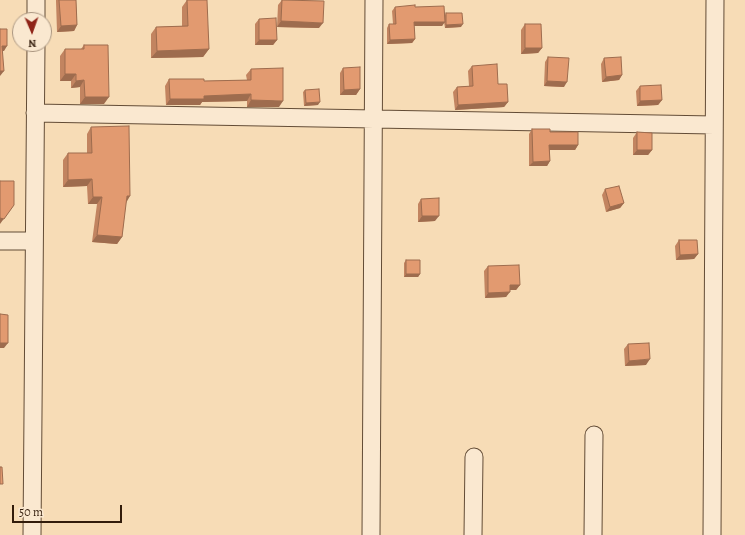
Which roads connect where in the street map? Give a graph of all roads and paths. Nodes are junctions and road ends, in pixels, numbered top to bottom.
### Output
1 (36, 0) edge
2 (374, 0) edge
3 (715, 0) edge
4 (36, 12) edge
5 (36, 52) edge
6 (35, 112) junction
7 (373, 119) junction
8 (714, 125) junction
9 (0, 241) edge
10 (34, 241) junction
11 (594, 435) dead end
12 (474, 457) dead end
13 (32, 535) edge
14 (371, 535) edge
15 (473, 535) edge
16 (593, 535) edge
17 (712, 535) edge

1 - 4 street
2 - 7 street
3 - 8 street
5 - 6 street
6 - 7 street
6 - 10 street
7 - 8 street
7 - 14 street
8 - 17 street
9 - 10 street
10 - 13 street
11 - 16 street
12 - 15 street

